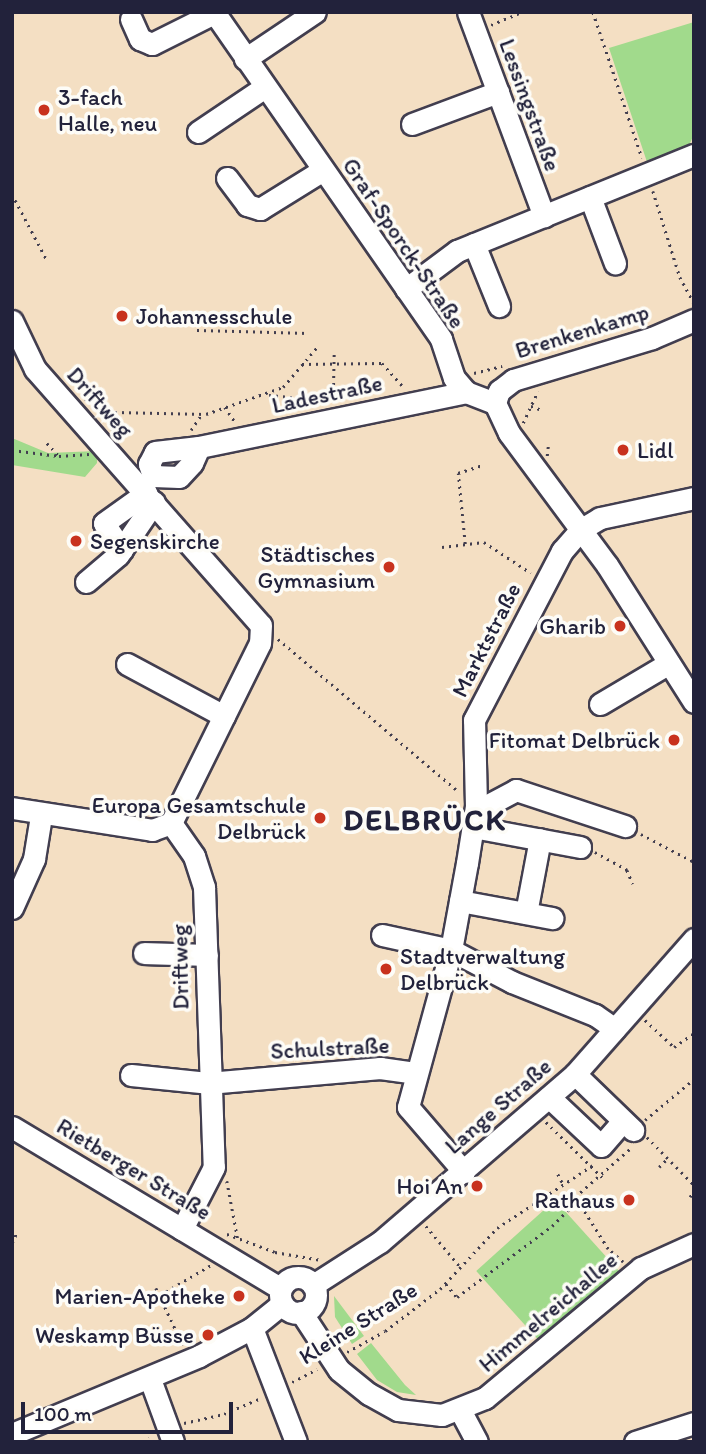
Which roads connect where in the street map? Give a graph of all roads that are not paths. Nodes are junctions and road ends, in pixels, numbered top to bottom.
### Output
1 (214, 12) edge
2 (315, 12) edge
3 (468, 12) edge
4 (131, 19) dead end
5 (245, 59) junction
6 (265, 87) junction
7 (498, 92) junction
8 (412, 124) dead end
9 (198, 132) dead end
10 (694, 155) edge
11 (323, 170) junction
12 (227, 178) dead end
13 (590, 197) junction
14 (544, 216) junction
15 (474, 244) junction
16 (615, 263) dead end
17 (406, 289) junction
18 (499, 306) dead end
19 (694, 320) edge
20 (12, 321) edge
21 (466, 392) junction
22 (495, 402) junction
23 (149, 490) junction
24 (694, 498) edge
25 (580, 530) junction
26 (122, 550) junction
27 (86, 582) dead end
28 (669, 663) junction
29 (127, 664) dead end
30 (694, 702) edge
31 (600, 704) dead end
32 (224, 716) junction
33 (12, 808) edge
34 (41, 816) junction
35 (474, 816) junction
36 (171, 823) junction
37 (625, 826) road end
38 (540, 839) junction
39 (580, 846) road end
40 (460, 901) junction
41 (12, 908) edge
42 (526, 913) junction
43 (552, 918) dead end
44 (382, 935) dead end
45 (694, 939) edge
46 (451, 950) junction
47 (144, 953) dead end
48 (207, 955) junction
49 (615, 1029) junction
50 (417, 1073) junction
51 (575, 1074) junction
52 (131, 1075) dead end
53 (208, 1083) junction
54 (542, 1103) junction
55 (12, 1127) edge
56 (464, 1172) junction
57 (182, 1229) junction
58 (694, 1244) edge
59 (297, 1295) junction
60 (252, 1328) junction
61 (150, 1380) junction
62 (460, 1410) junction
63 (694, 1423) edge
64 (12, 1434) edge
65 (171, 1434) edge
66 (296, 1442) edge
67 (477, 1442) edge
68 (635, 1442) edge

1 - 4 street
1 - 5 street, Graf-Sporck-Straße
2 - 5 street
3 - 7 street, Lessingstraße
5 - 6 street, Graf-Sporck-Straße
6 - 9 street
6 - 11 street, Graf-Sporck-Straße
7 - 8 street
7 - 14 street, Lessingstraße
10 - 13 street
11 - 12 street
11 - 17 street, Graf-Sporck-Straße
13 - 14 street
13 - 16 street
14 - 15 street
15 - 17 street
15 - 18 street
17 - 21 street, Graf-Sporck-Straße
19 - 22 street, Brenkenkamp
20 - 23 street, Driftweg
21 - 22 street
21 - 23 street, Ladestraße
22 - 25 street
23 - 26 street
23 - 26 street
23 - 32 street, Driftweg
24 - 25 street
25 - 28 street
25 - 35 street, Marktstraße
26 - 27 street
28 - 30 street
28 - 31 street
29 - 32 street
32 - 36 street
33 - 34 street
34 - 36 street
34 - 41 street
35 - 37 street
35 - 38 street
35 - 40 street, Marktstraße
36 - 48 street, Driftweg
38 - 39 street
38 - 42 street
40 - 42 street
40 - 46 street, Marktstraße
42 - 43 street
44 - 46 street
45 - 49 street, Lange Straße
46 - 49 street
46 - 50 street, Marktstraße
47 - 48 street
48 - 53 street, Driftweg
49 - 51 street, Lange Straße
50 - 53 street, Schulstraße
50 - 56 street, Schulstraße
51 - 54 street, Lange Straße
51 - 54 street
52 - 53 street, Schulstraße
53 - 57 street, Driftweg
54 - 56 street, Lange Straße
55 - 57 street, Rietberger Straße
56 - 59 street, Lange Straße
57 - 59 street, Rietberger Straße
58 - 62 street, Himmelreichallee
59 - 60 street, Lange Straße
59 - 62 street, Himmelreichallee
60 - 61 street, Lange Straße
60 - 66 street
61 - 64 street, Lange Straße
61 - 65 street
62 - 67 street
63 - 68 street

